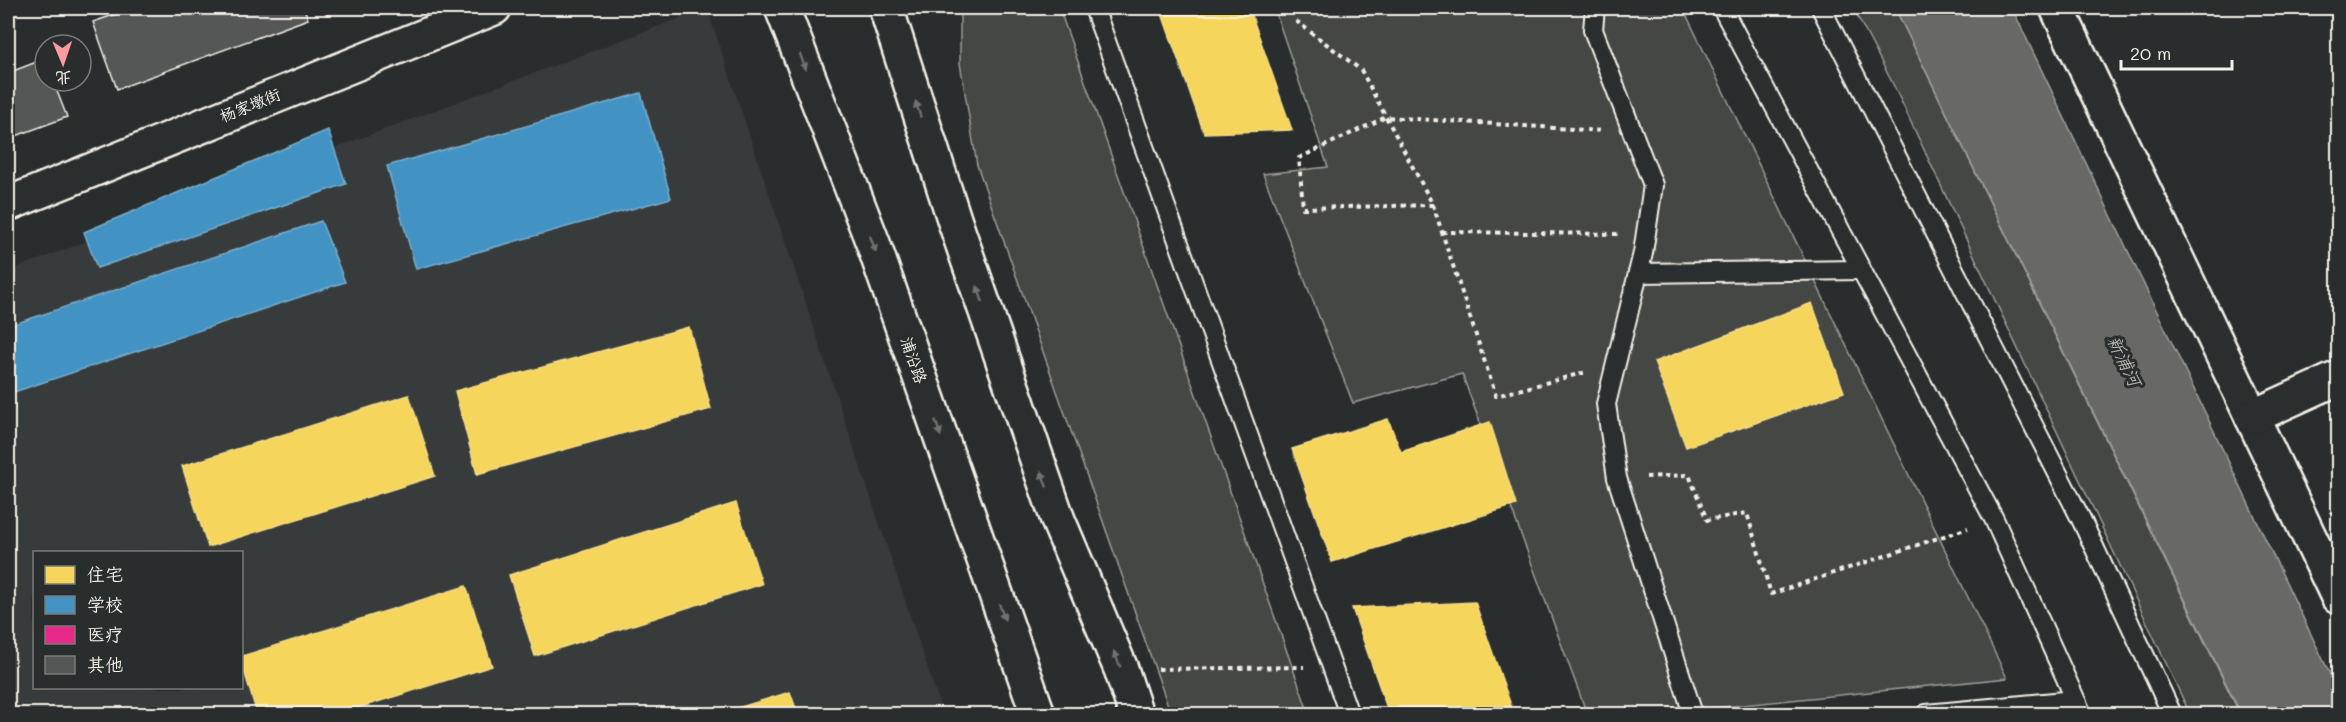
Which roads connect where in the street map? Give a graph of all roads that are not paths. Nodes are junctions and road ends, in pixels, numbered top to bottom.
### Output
1 (494, 8) edge
2 (782, 8) edge
3 (886, 8) edge
4 (1094, 8) edge
5 (1595, 8) edge
6 (1722, 8) edge
7 (1821, 8) edge
8 (2057, 8) edge
9 (8, 204) edge
10 (1861, 270) junction
11 (1638, 273) junction
12 (2338, 378) edge
13 (2252, 417) junction
14 (2338, 597) edge
15 (2078, 707) edge
16 (1038, 714) edge
17 (1136, 714) edge
18 (1349, 714) edge
19 (1693, 714) edge
20 (1926, 714) edge
21 (2172, 714) edge

1 - 9 main road, 杨家墩街
2 -> 16 main road, 浦沿路
17 -> 3 main road
4 - 18 lane
5 - 11 lane
6 - 10 lane
7 - 21 lane
8 - 13 main road
10 - 11 lane
10 - 15 lane
11 - 19 lane
12 - 13 main road
13 - 14 main road
15 - 20 lane

